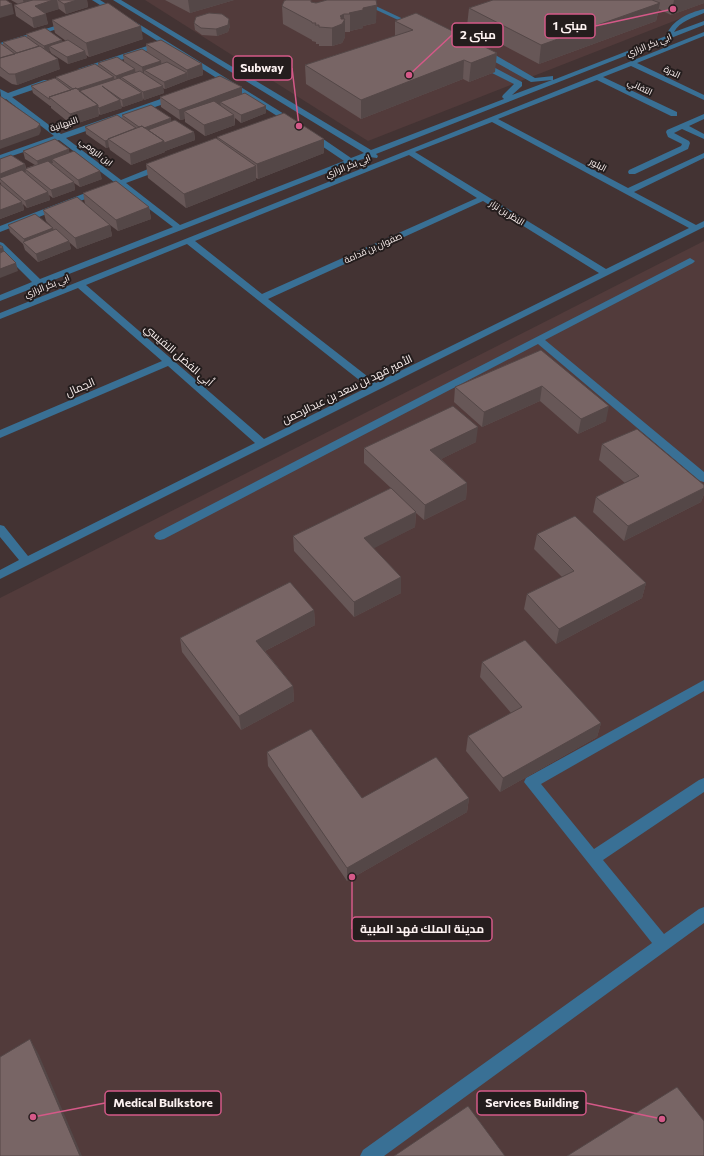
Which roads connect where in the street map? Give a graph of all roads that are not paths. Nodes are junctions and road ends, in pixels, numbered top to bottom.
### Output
1 (96, 0) edge
2 (116, 0) edge
3 (358, 0) edge
4 (114, 11) junction
5 (704, 11) edge
6 (367, 13) edge
7 (101, 15) edge
8 (74, 23) edge
9 (704, 23) edge
10 (704, 34) edge
11 (669, 36) junction
12 (166, 43) junction
13 (0, 45) edge
14 (478, 48) edge
15 (471, 58) edge
16 (632, 63) junction
17 (75, 73) edge
18 (575, 73) junction
19 (597, 77) junction
20 (226, 79) junction
21 (52, 81) edge
22 (210, 84) edge
23 (2, 95) edge
24 (180, 95) edge
25 (704, 98) edge
26 (500, 102) junction
27 (674, 114) dead end
28 (704, 116) edge
29 (492, 119) junction
30 (693, 121) junction
31 (682, 126) junction
32 (704, 126) edge
33 (60, 136) junction
34 (704, 137) edge
35 (409, 152) junction
36 (370, 153) junction
37 (704, 155) edge
38 (0, 158) edge
39 (350, 161) junction
40 (384, 162) junction
41 (171, 163) edge
42 (365, 170) junction
43 (632, 172) dead end
44 (120, 183) junction
45 (627, 192) junction
46 (484, 198) junction
47 (699, 226) edge
48 (179, 228) junction
49 (0, 229) edge
50 (189, 241) junction
51 (0, 245) edge
52 (690, 261) dead end
53 (605, 273) junction
54 (38, 284) junction
55 (79, 284) junction
56 (0, 298) edge
57 (262, 298) junction
58 (0, 316) edge
59 (538, 340) junction
60 (169, 362) junction
61 (375, 388) junction
62 (0, 434) edge
63 (263, 444) junction
64 (704, 478) edge
65 (0, 529) edge
66 (160, 536) dead end
67 (27, 562) junction
68 (0, 575) edge
69 (704, 686) edge
70 (702, 790) edge
71 (593, 858) junction
72 (701, 919) edge
73 (663, 944) junction
74 (369, 1156) edge

1 - 4 street
2 - 36 street
3 - 6 street
4 - 7 street
4 - 12 street
5 - 11 street
8 - 13 street
9 - 11 street, ابي بكر الرازي
10 - 16 street, ابي بكر الرازي
11 - 18 street, ابي بكر الرازي
12 - 17 street
12 - 20 street
14 - 18 street
15 - 26 street
16 - 19 street, ابي بكر الرازي
16 - 25 street, الدرة
18 - 26 street, ابي بكر الرازي
19 - 27 street, التفاني
19 - 29 street, ابي بكر الرازي
20 - 22 street
20 - 39 street
21 - 23 street
23 - 33 street, ابن الرومي
24 - 33 street, النبهانية
26 - 36 street, ابي بكر الرازي
28 - 30 street
29 - 35 street, ابي بكر الرازي
29 - 45 street, البلور
30 - 31 street
30 - 32 street
31 - 34 street
31 - 43 street
33 - 38 street, النبهانية
33 - 44 street, ابن الرومي
35 - 40 street, ابي بكر الرازي
35 - 46 street, النظر بن نزار
36 - 39 street, ابي بكر الرازي
36 - 40 street
37 - 45 street
39 - 42 street
39 - 48 street, ابي بكر الرازي
40 - 42 street, ابي بكر الرازي
41 - 44 street
42 - 50 street, ابي بكر الرازي
44 - 48 street, ابن الرومي
44 - 49 street
45 - 47 street, البلور
46 - 53 street, النظر بن نزار
46 - 57 street, صفوان بن قدامة
47 - 53 street, الأمير فهد بن سعد بن عبدالرحمن
48 - 54 street, ابي بكر الرازي
50 - 55 street, ابي بكر الرازي
50 - 57 street
51 - 54 street
52 - 59 street
53 - 61 street, الأمير فهد بن سعد بن عبدالرحمن
54 - 56 street, ابي بكر الرازي
55 - 58 street, ابي بكر الرازي
55 - 60 street, أبي الفضل النفيسي
57 - 61 street
59 - 64 street
59 - 66 street
60 - 62 street, الجمال
60 - 63 street, أبي الفضل النفيسي
61 - 63 street, الأمير فهد بن سعد بن عبدالرحمن
63 - 67 street, الأمير فهد بن سعد بن عبدالرحمن
65 - 67 street
67 - 68 street, الأمير فهد بن سعد بن عبدالرحمن
69 - 71 street
70 - 71 street
71 - 73 street
72 - 73 street
73 - 74 street

